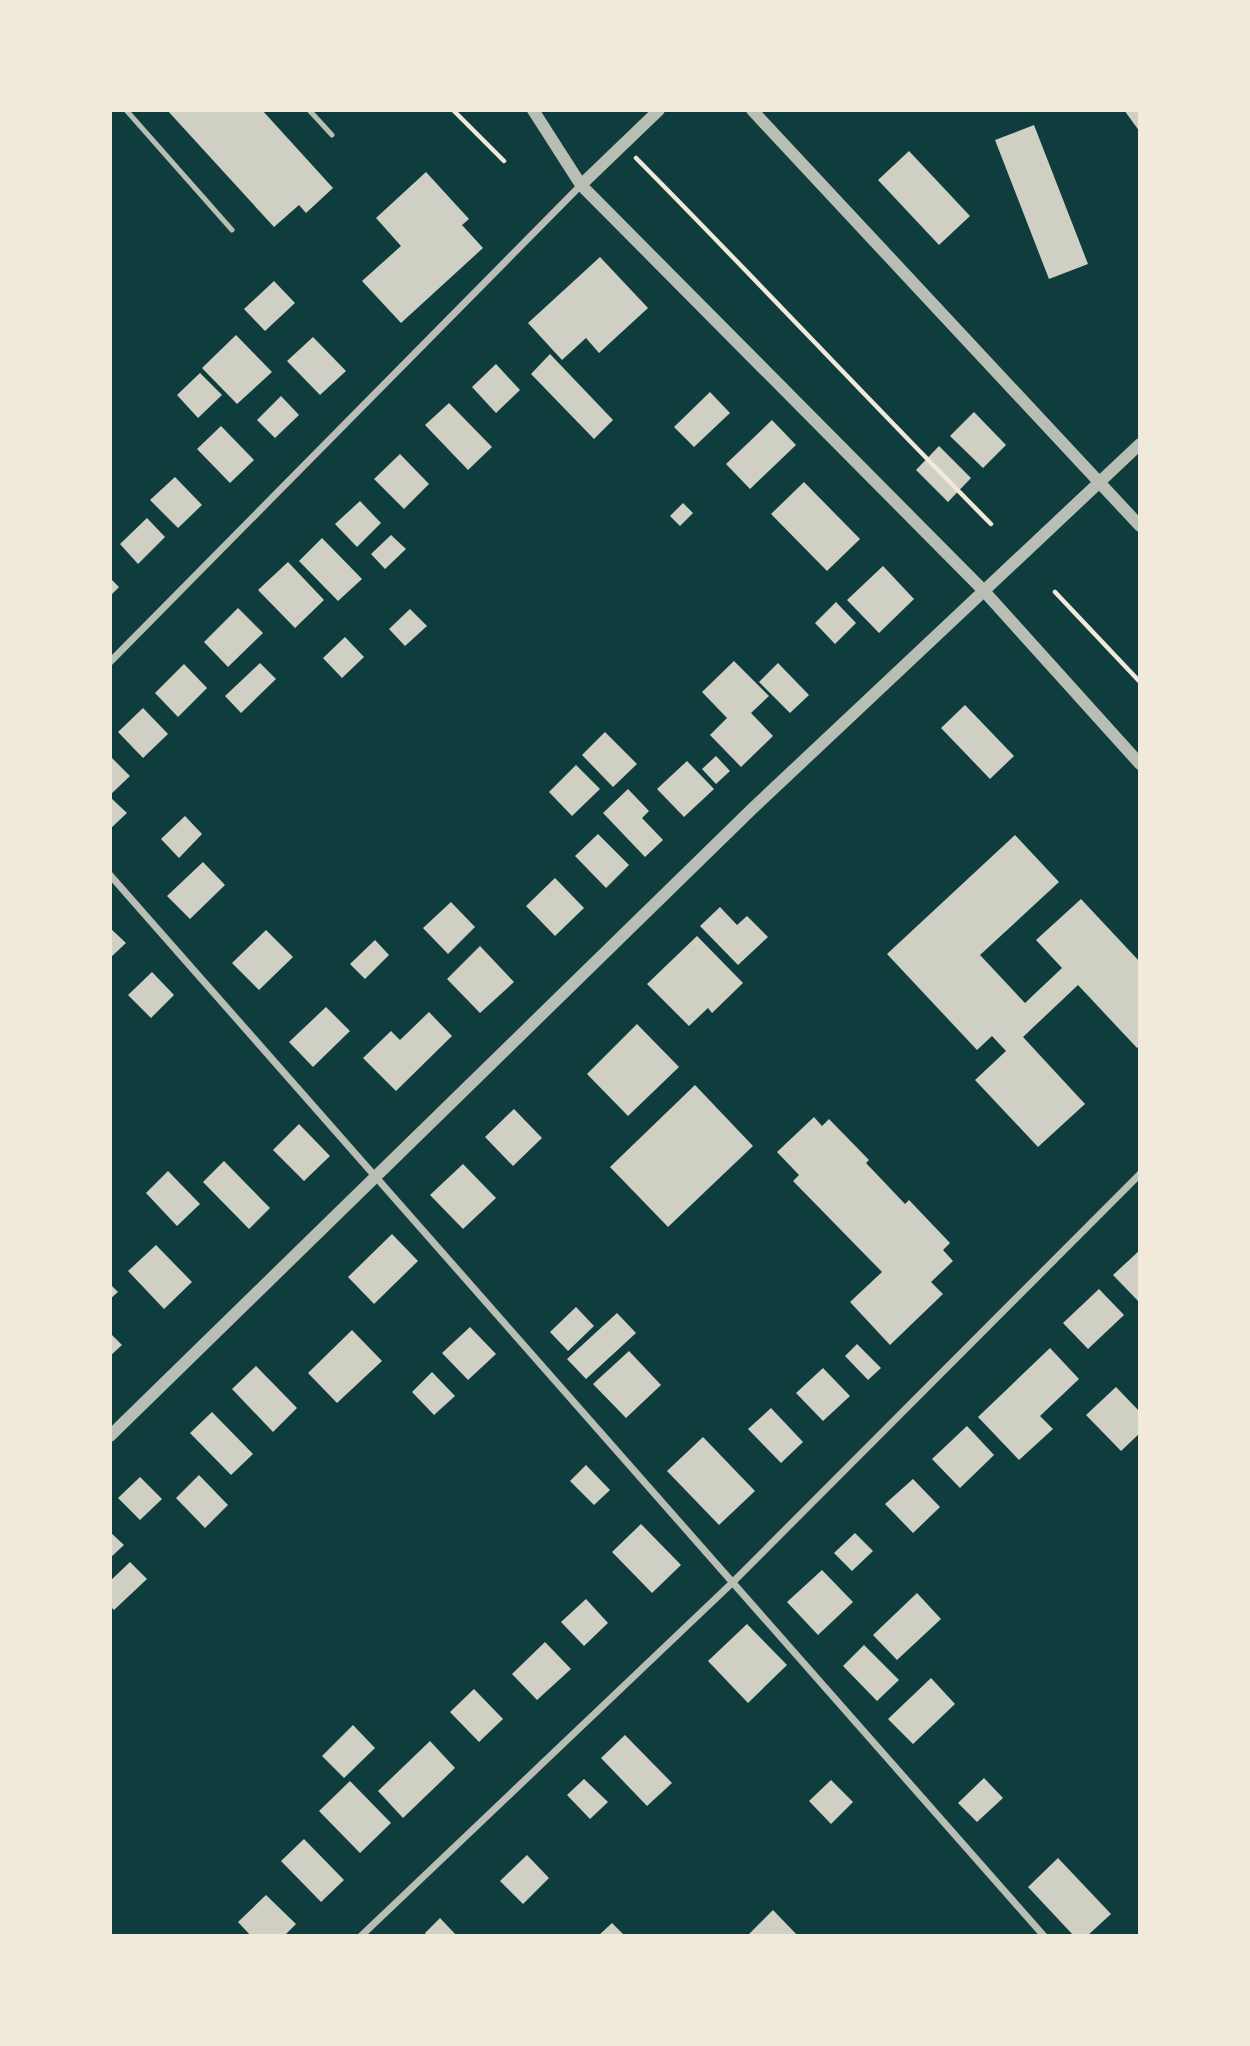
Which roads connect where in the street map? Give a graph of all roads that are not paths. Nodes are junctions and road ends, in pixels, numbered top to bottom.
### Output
1 (125, 110) edge
2 (309, 110) edge
3 (533, 110) edge
4 (659, 110) edge
5 (752, 110) edge
6 (332, 135) dead end
7 (581, 185) junction
8 (232, 230) dead end
9 (1140, 444) edge
10 (1100, 483) junction
11 (1140, 526) edge
12 (984, 591) junction
13 (110, 662) edge
14 (1140, 764) edge
15 (110, 875) edge
16 (1140, 1174) edge
17 (377, 1176) junction
18 (110, 1436) edge
19 (732, 1583) junction
20 (361, 1936) edge
21 (1044, 1936) edge

1 - 8 lane
2 - 6 lane
3 - 7 street
4 - 7 street
5 - 10 street
7 - 12 street
7 - 13 street
9 - 10 street
10 - 11 street
10 - 12 street
12 - 14 street
12 - 17 street
15 - 17 street
16 - 19 street
17 - 18 street
17 - 19 street
19 - 20 street
19 - 21 street

